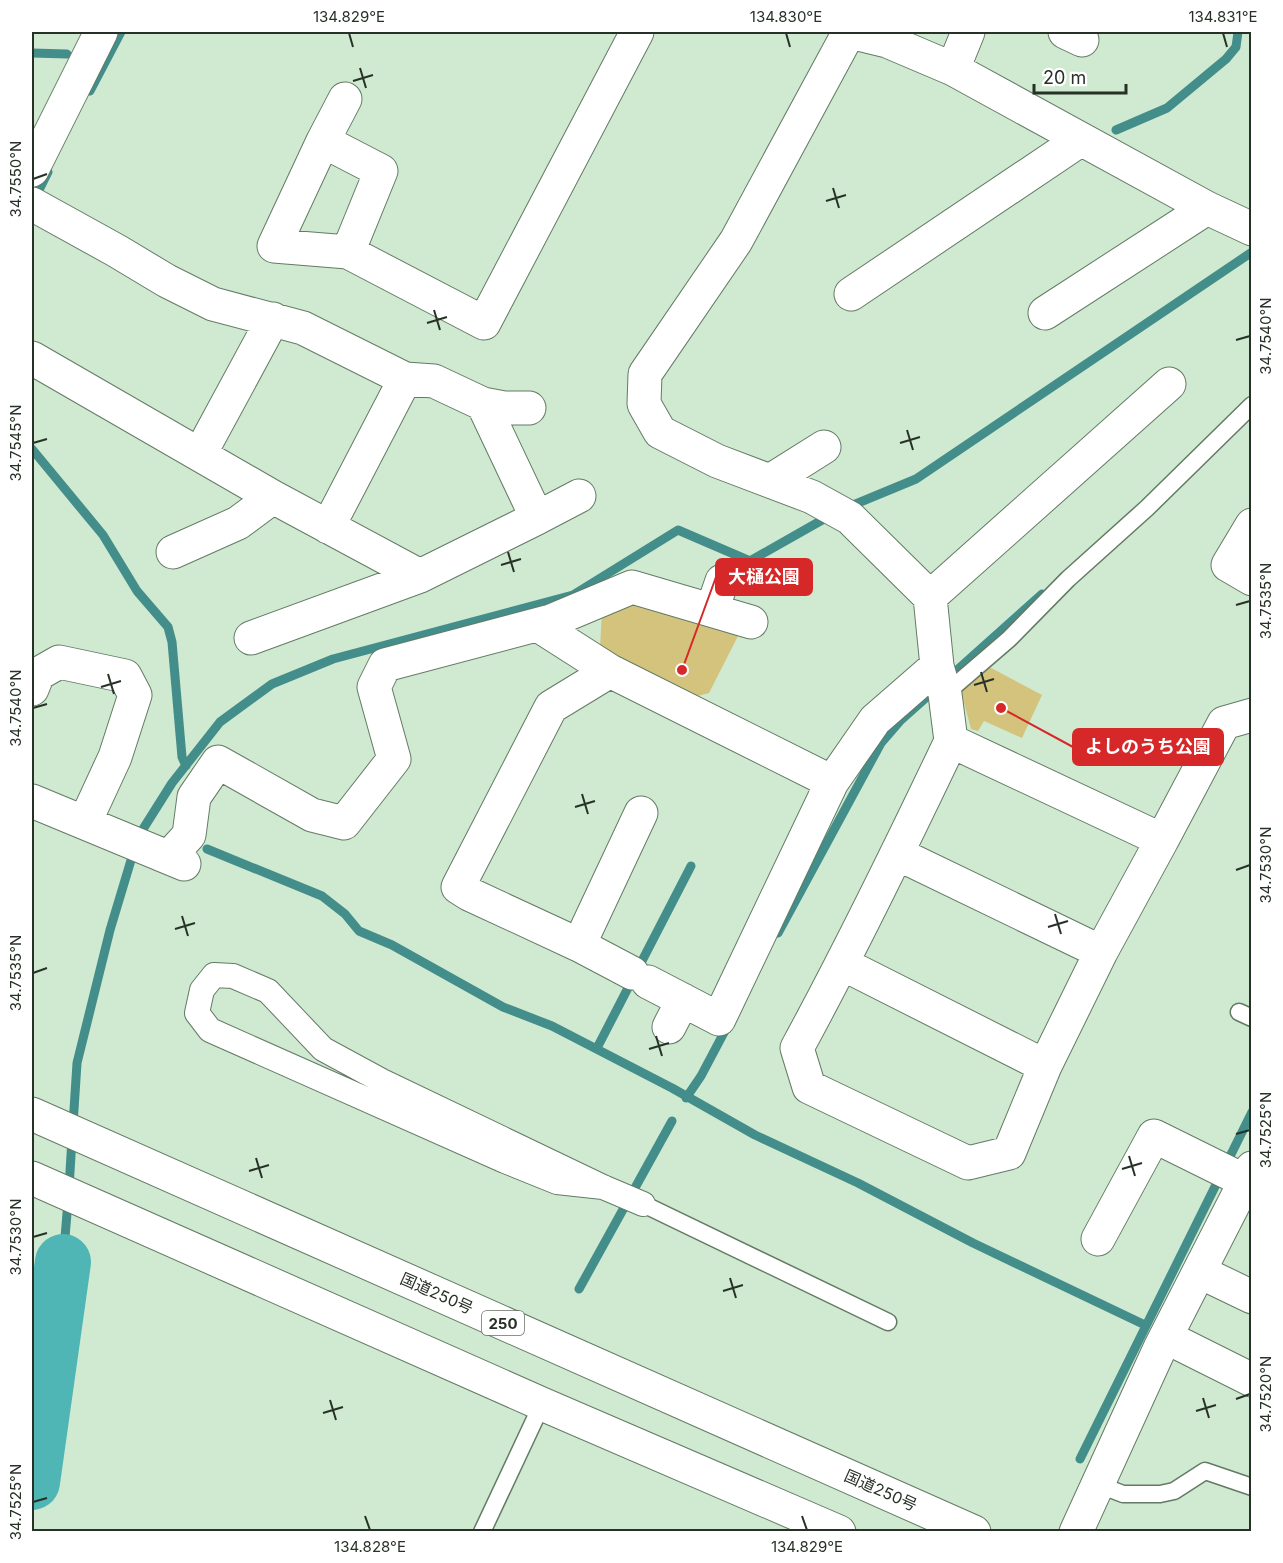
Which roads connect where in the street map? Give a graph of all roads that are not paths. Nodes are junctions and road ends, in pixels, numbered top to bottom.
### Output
1 (637, 32) edge
2 (850, 32) edge
3 (968, 32) edge
4 (94, 33) edge
5 (953, 69) junction
6 (345, 99) dead end
7 (1080, 140) junction
8 (323, 141) junction
9 (35, 156) edge
10 (32, 204) edge
11 (1207, 208) junction
12 (1251, 229) edge
13 (348, 252) junction
14 (851, 294) dead end
15 (1045, 313) dead end
16 (273, 319) junction
17 (32, 358) edge
18 (405, 379) junction
19 (1169, 384) dead end
20 (483, 404) junction
21 (1251, 405) edge
22 (529, 408) dead end
23 (824, 447) dead end
24 (200, 454) junction
25 (770, 481) junction
26 (579, 496) dead end
27 (273, 497) junction
28 (537, 518) junction
29 (1251, 525) edge
30 (328, 527) junction
31 (173, 552) dead end
32 (420, 576) junction
33 (1251, 579) edge
34 (930, 597) junction
35 (751, 622) dead end
36 (538, 624) junction
37 (251, 638) dead end
38 (610, 671) junction
39 (941, 681) junction
40 (32, 689) edge
41 (1251, 715) edge
42 (951, 741) junction
43 (832, 782) junction
44 (32, 801) edge
45 (641, 813) dead end
46 (84, 822) junction
47 (1162, 840) junction
48 (898, 854) junction
49 (579, 945) junction
50 (1101, 952) junction
51 (843, 964) junction
52 (1045, 1066) junction
53 (32, 1114) edge
54 (1234, 1171) edge
55 (32, 1178) edge
56 (603, 1187) junction
57 (643, 1204) joint
58 (1098, 1239) dead end
59 (1200, 1272) junction
60 (1251, 1297) edge
61 (888, 1322) dead end
62 (1166, 1337) junction
63 (1251, 1380) edge
64 (542, 1404) junction
65 (1097, 1484) junction
66 (1251, 1487) edge
67 (482, 1532) edge
68 (839, 1532) edge
69 (974, 1532) edge
70 (1077, 1532) edge

1 - 13 main road
2 - 5 main road
2 - 25 main road
3 - 5 main road
4 - 9 main road
5 - 7 main road
6 - 8 main road
7 - 11 main road
7 - 14 main road
8 - 13 main road
8 - 13 main road
10 - 16 main road
11 - 12 main road
11 - 15 main road
16 - 18 main road
16 - 24 main road
17 - 24 main road
18 - 20 main road
18 - 30 main road
19 - 34 main road
20 - 22 main road
20 - 28 main road
21 - 39 lane
23 - 25 main road
24 - 27 main road
25 - 34 main road
26 - 28 main road
27 - 30 main road
27 - 31 main road
28 - 32 main road
29 - 33 main road
30 - 32 main road
32 - 37 main road
34 - 39 main road
35 - 36 main road
36 - 38 main road
36 - 46 main road
38 - 43 main road
38 - 49 main road
39 - 42 main road
39 - 43 main road
40 - 46 main road
41 - 47 main road
42 - 47 main road
42 - 48 main road
43 - 49 main road
44 - 46 main road
45 - 49 main road
47 - 50 main road
48 - 50 main road
48 - 51 main road
50 - 52 main road
51 - 52 main road
51 - 52 main road
53 - 69 main road, 国道250号 / 250
54 - 58 main road
54 - 59 main road
55 - 64 main road
56 - 56 street
56 - 57 street
57 - 61 lane
59 - 60 main road
59 - 62 main road
62 - 63 main road
62 - 65 main road
64 - 67 lane
64 - 68 main road
65 - 66 lane
65 - 70 main road

